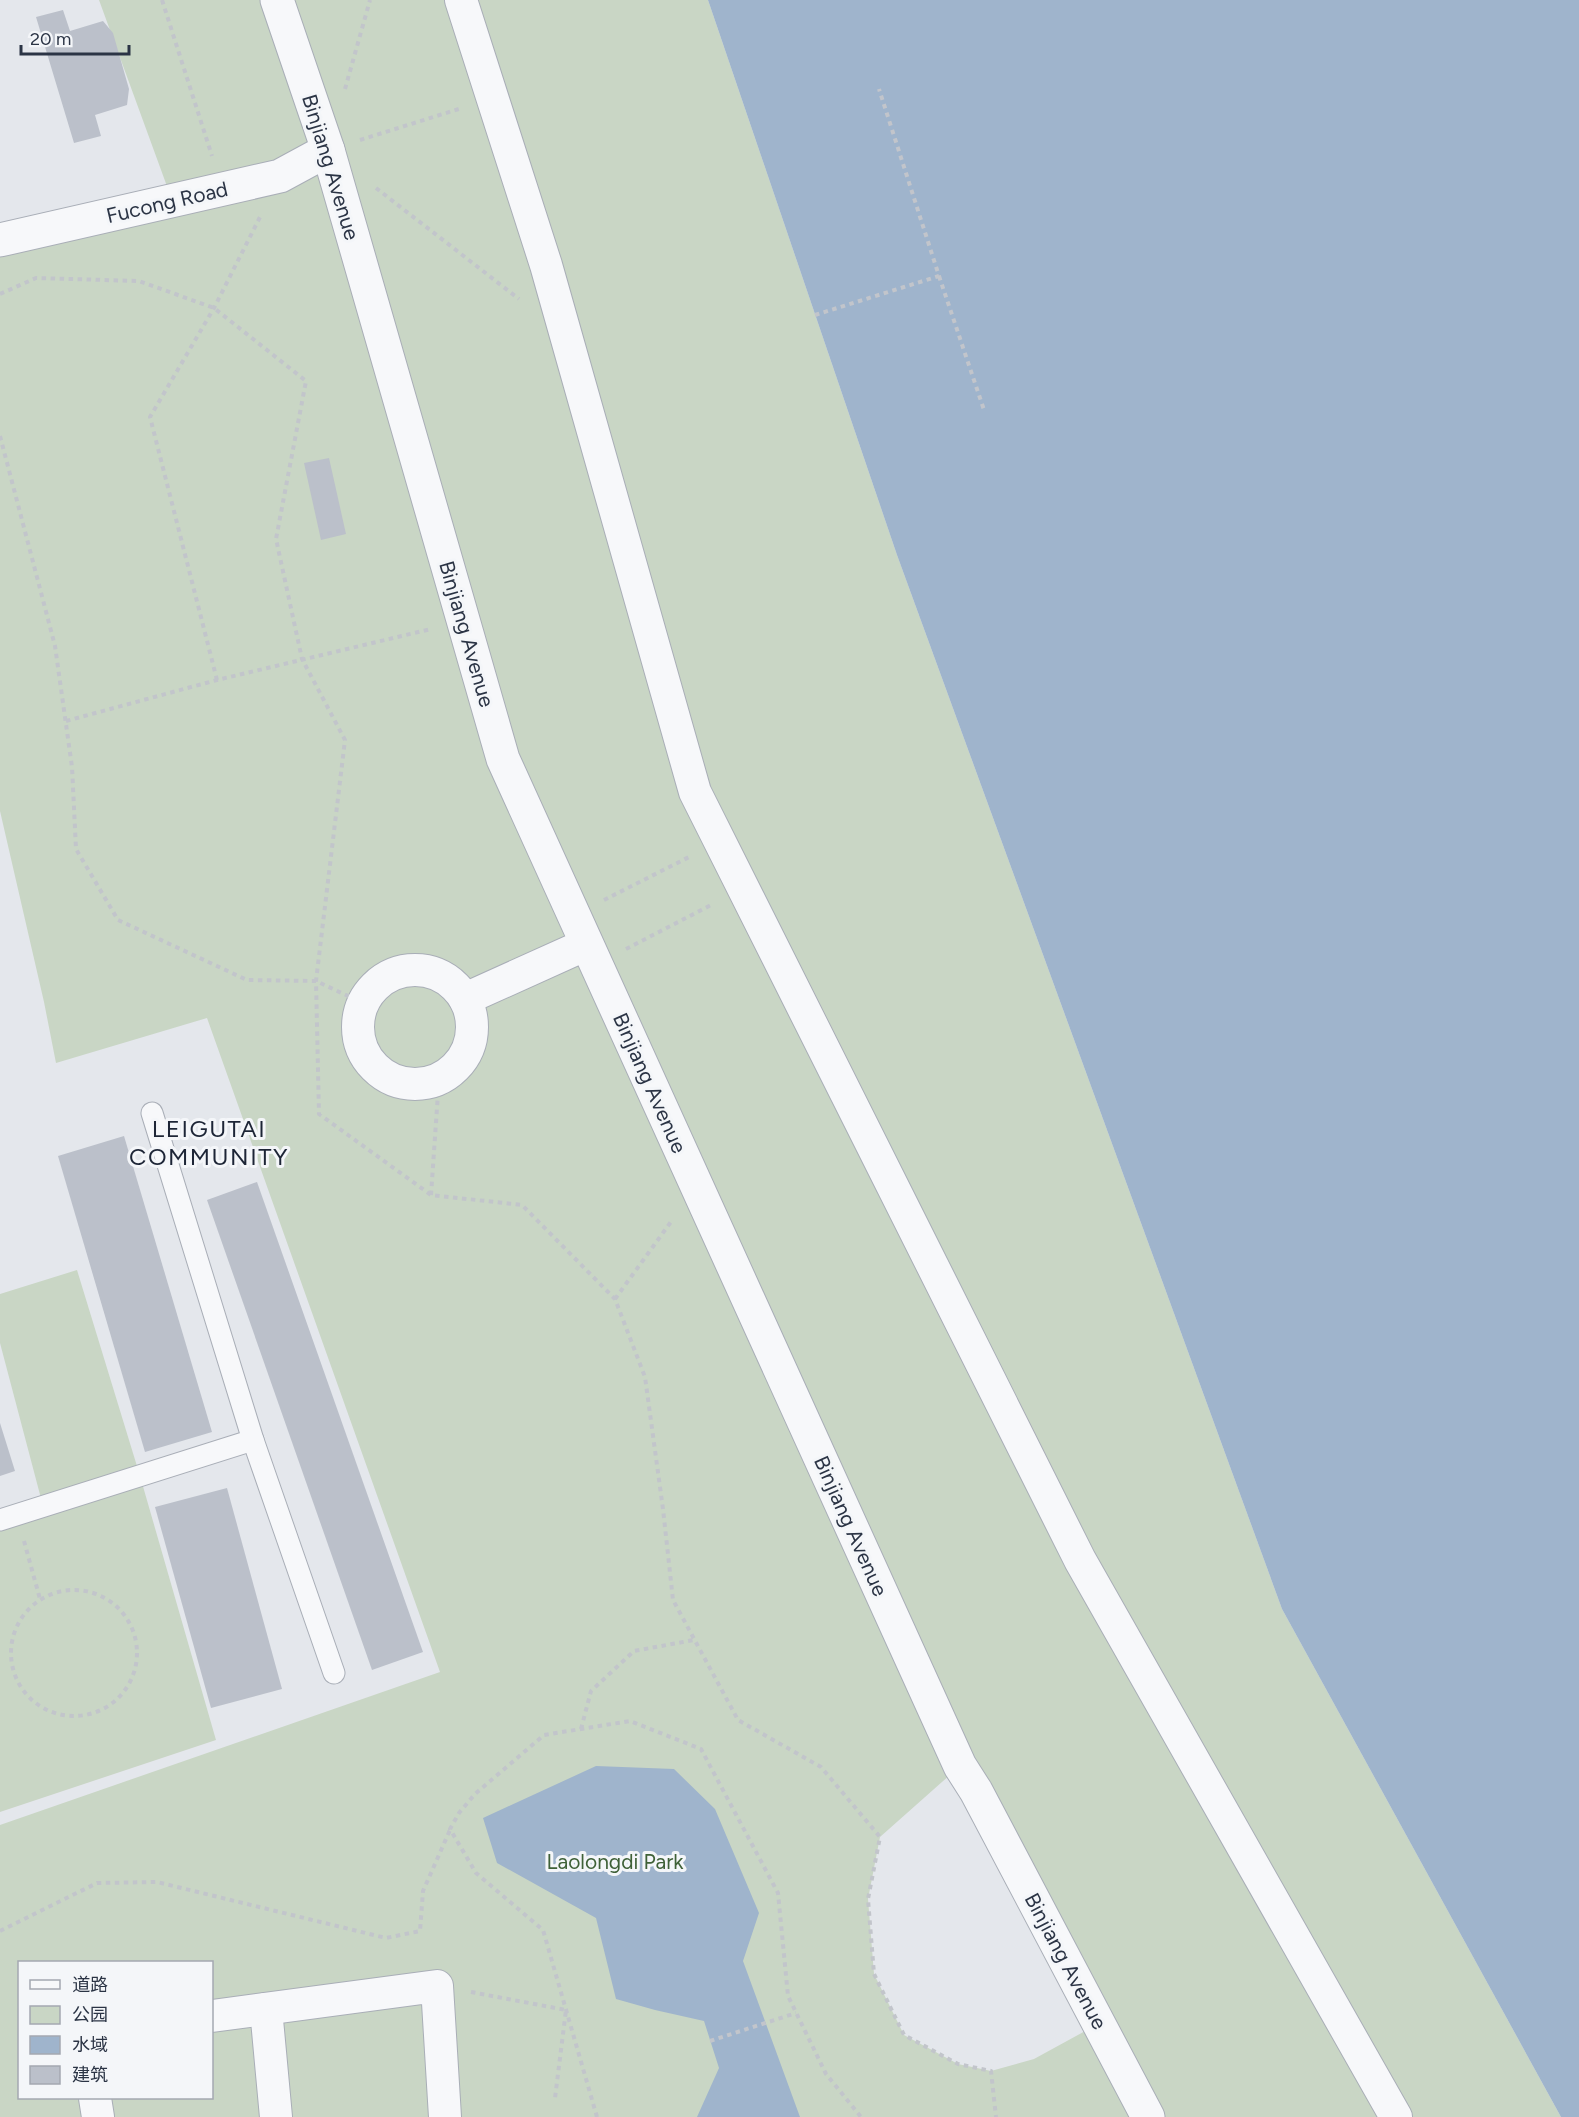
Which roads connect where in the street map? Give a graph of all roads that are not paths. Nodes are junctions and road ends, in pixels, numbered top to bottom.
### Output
1 (277, 0) edge
2 (461, 0) edge
3 (328, 150) junction
4 (0, 240) edge
5 (586, 941) junction
6 (465, 999) junction
7 (152, 1113) dead end
8 (253, 1440) junction
9 (8, 1517) edge
10 (334, 1673) dead end
11 (266, 2009) junction
12 (213, 2016) edge
13 (96, 2099) edge
14 (98, 2117) edge
15 (276, 2117) edge
16 (445, 2117) edge
17 (1148, 2117) edge
18 (1396, 2117) edge

1 - 3 street, Binjiang Avenue
2 - 18 street
3 - 4 street, Fucong Road
3 - 5 street, Binjiang Avenue
5 - 6 street
5 - 17 street, Binjiang Avenue
6 - 6 street
7 - 8 lane
8 - 9 lane
8 - 10 lane
11 - 12 street
11 - 15 street
11 - 16 street
13 - 14 street

